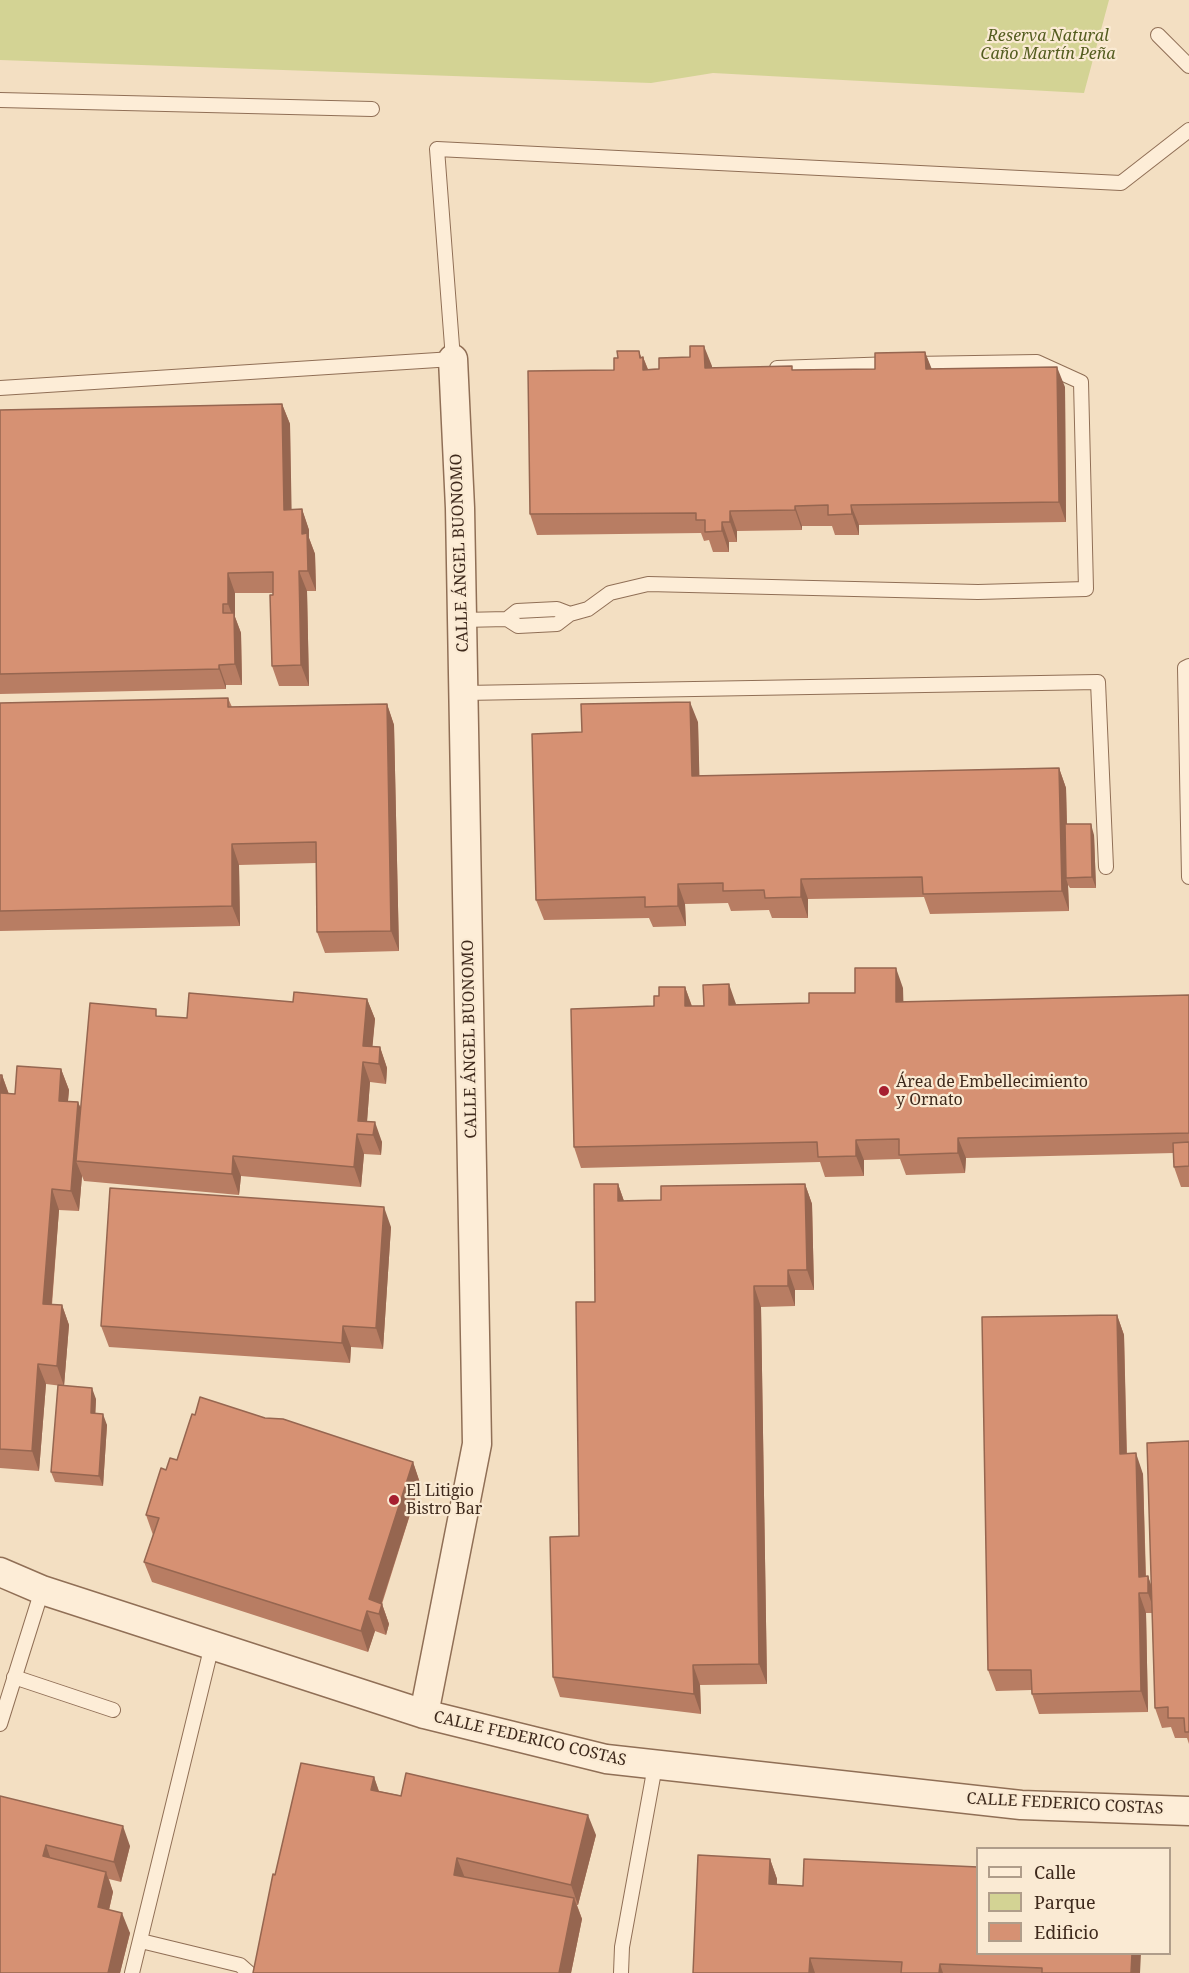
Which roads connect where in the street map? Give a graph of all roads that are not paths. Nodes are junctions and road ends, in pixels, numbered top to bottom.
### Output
1 (1158, 35) dead end
2 (1189, 66) edge
3 (0, 100) edge
4 (372, 109) dead end
5 (1189, 130) edge
6 (453, 359) junction
7 (768, 368) edge
8 (0, 388) edge
9 (462, 620) junction
10 (1189, 666) edge
11 (464, 693) junction
12 (1106, 867) dead end
13 (1189, 877) edge
14 (0, 1572) edge
15 (42, 1590) junction
16 (212, 1646) junction
17 (14, 1677) junction
18 (113, 1710) dead end
19 (424, 1714) junction
20 (0, 1724) edge
21 (655, 1766) junction
22 (1189, 1811) edge
23 (141, 1941) junction
24 (132, 1973) edge
25 (249, 1973) edge
26 (621, 1973) edge

1 - 2 lane
3 - 4 lane
5 - 6 lane
6 - 8 lane
6 - 9 street, CALLE ÁNGEL BUONOMO
7 - 9 lane
9 - 11 street, CALLE ÁNGEL BUONOMO
10 - 13 lane
11 - 12 lane
11 - 19 street, CALLE ÁNGEL BUONOMO
14 - 15 street, CALLE FEDERICO COSTAS
15 - 16 street, CALLE FEDERICO COSTAS
15 - 17 lane
16 - 19 street, CALLE FEDERICO COSTAS
16 - 23 lane
17 - 18 lane
17 - 20 lane
19 - 21 street, CALLE FEDERICO COSTAS
21 - 22 street, CALLE FEDERICO COSTAS
21 - 26 lane
23 - 24 lane
23 - 25 lane

